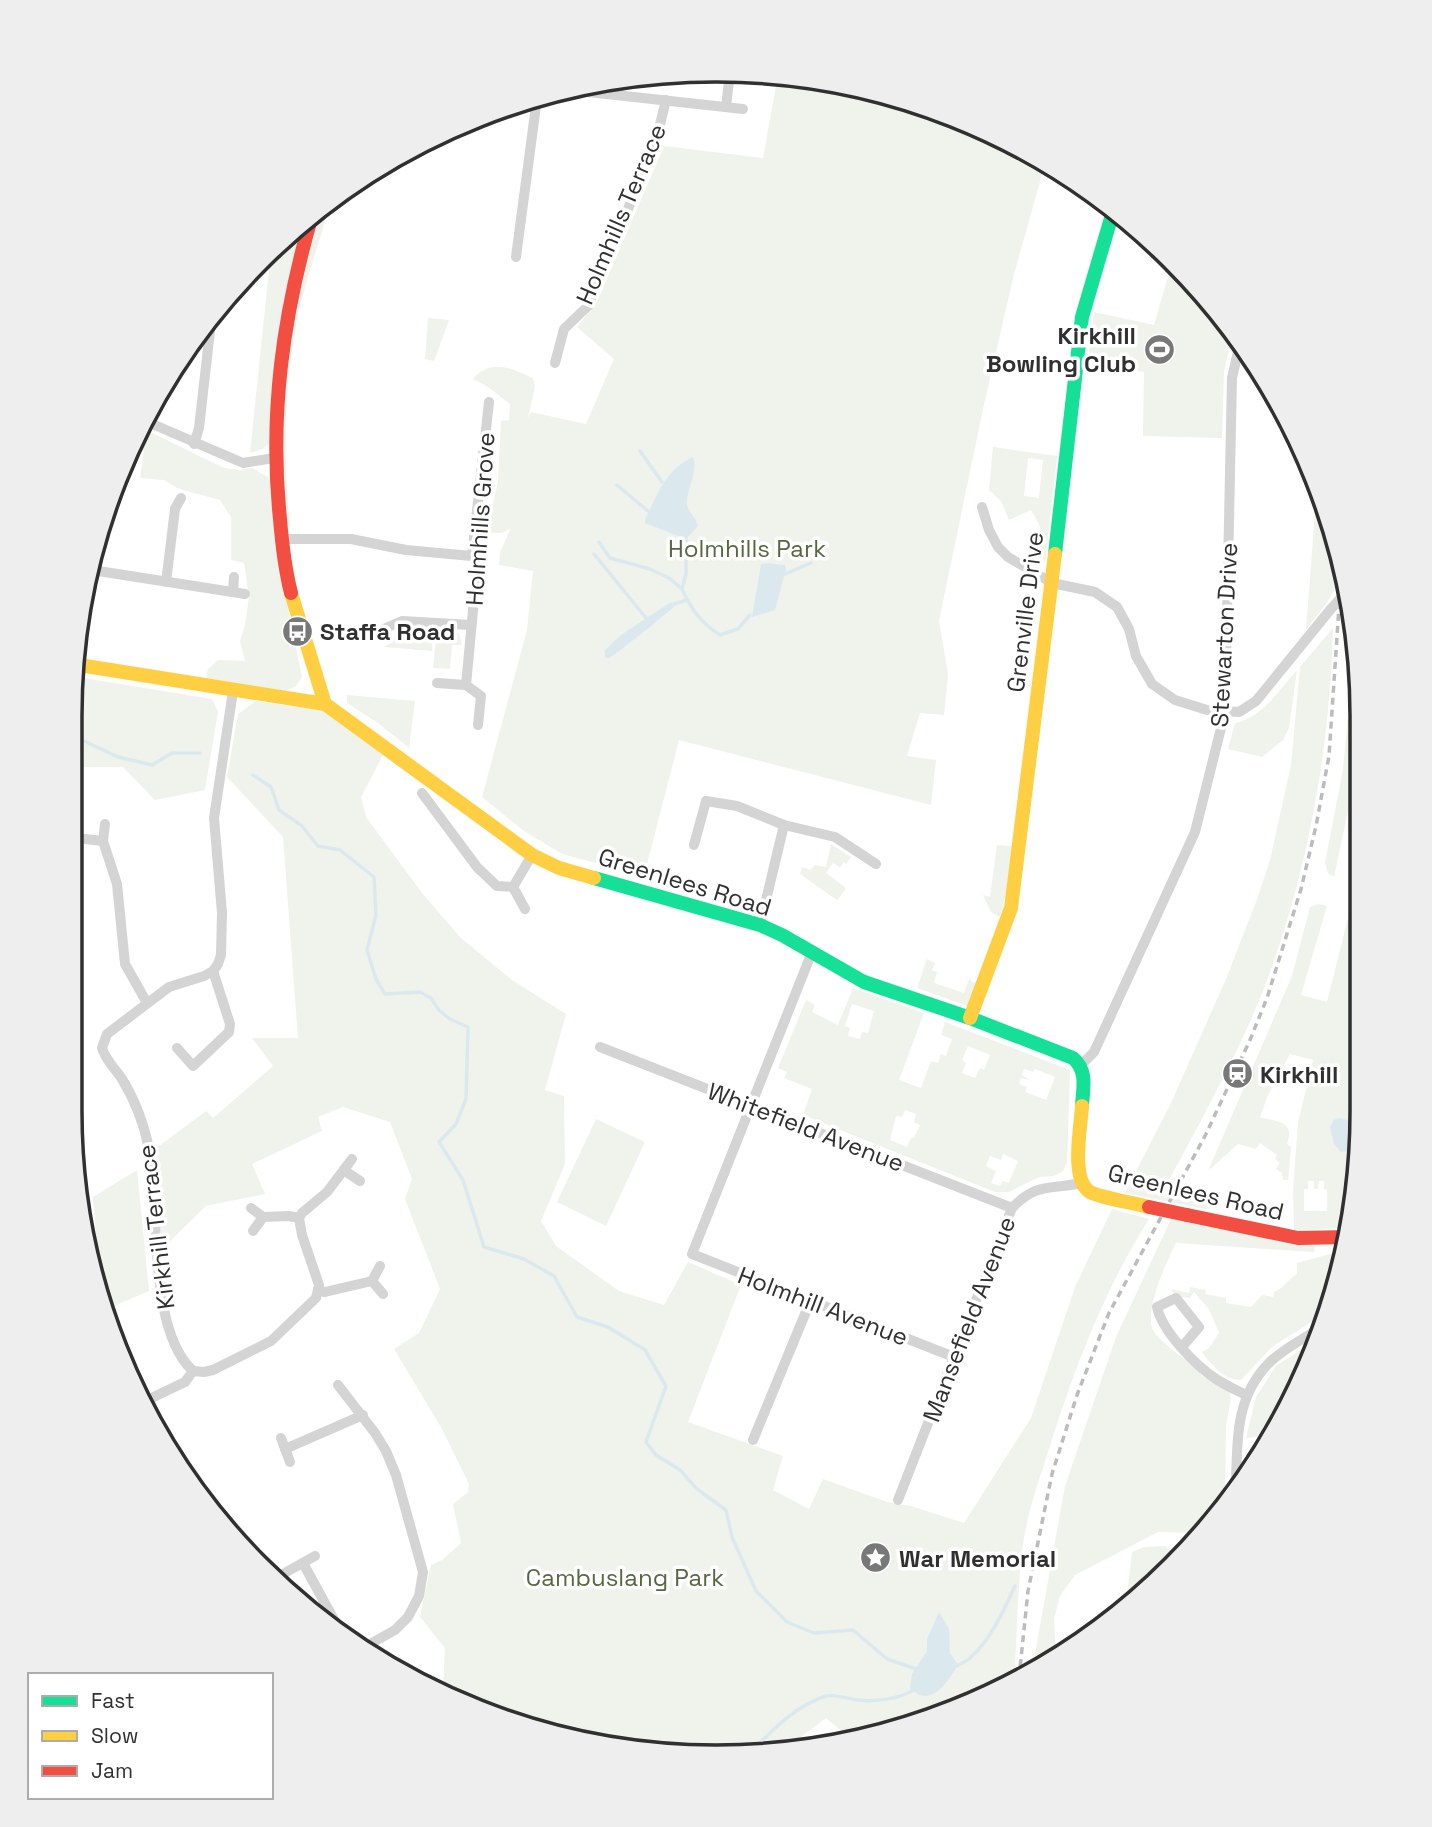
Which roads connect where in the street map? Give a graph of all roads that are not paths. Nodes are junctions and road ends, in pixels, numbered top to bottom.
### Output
1 (729, 83) edge
2 (603, 93) edge
3 (666, 100) junction
4 (726, 107) junction
5 (536, 109) edge
6 (743, 109) dead end
7 (1110, 220) edge
8 (307, 233) edge
9 (516, 257) dead end
10 (210, 335) edge
11 (1237, 356) edge
12 (555, 363) dead end
13 (489, 402) dead end
14 (154, 425) edge
15 (194, 444) junction
16 (274, 458) junction
17 (181, 498) dead end
18 (982, 507) dead end
19 (281, 539) junction
20 (472, 556) junction
21 (99, 571) edge
22 (234, 578) dead end
23 (166, 582) junction
24 (1052, 583) junction
25 (233, 592) junction
26 (245, 594) dead end
27 (1339, 600) edge
28 (471, 625) junction
29 (379, 631) dead end
30 (85, 666) edge
31 (437, 683) dead end
32 (466, 685) junction
33 (233, 691) junction
34 (325, 705) junction
35 (1225, 712) junction
36 (478, 725) dead end
37 (422, 793) dead end
38 (105, 824) dead end
39 (784, 825) junction
40 (85, 839) dead end
41 (103, 842) junction
42 (694, 845) dead end
43 (532, 855) junction
44 (876, 864) dead end
45 (513, 887) junction
46 (525, 909) dead end
47 (760, 925) junction
48 (812, 952) junction
49 (213, 971) junction
50 (147, 1003) junction
51 (970, 1018) junction
52 (177, 1048) dead end
53 (600, 1048) dead end
54 (1081, 1065) junction
55 (752, 1105) junction
56 (352, 1159) dead end
57 (345, 1171) junction
58 (360, 1181) dead end
59 (1081, 1183) junction
60 (251, 1208) dead end
61 (1012, 1208) junction
62 (263, 1217) junction
63 (299, 1219) junction
64 (253, 1231) dead end
65 (1337, 1237) edge
66 (380, 1266) dead end
67 (372, 1281) junction
68 (319, 1292) junction
69 (383, 1294) dead end
70 (810, 1302) junction
71 (1309, 1335) edge
72 (1182, 1347) junction
73 (954, 1357) junction
74 (193, 1371) junction
75 (338, 1385) dead end
76 (1246, 1395) junction
77 (152, 1398) edge
78 (363, 1415) junction
79 (753, 1440) dead end
80 (290, 1462) dead end
81 (1237, 1472) edge
82 (898, 1500) dead end
83 (316, 1556) dead end
84 (303, 1563) junction
85 (284, 1574) edge
86 (333, 1616) edge
87 (372, 1643) edge

1 - 4 street
2 - 3 street
3 - 4 street
3 - 12 street, Holmhills Terrace
4 - 6 street
5 - 9 street
7 - 24 main road, Grenville Drive
8 - 16 main road
10 - 15 street
11 - 35 street, Stewarton Drive
13 - 20 street, Holmhills Grove
14 - 15 street
15 - 16 street
16 - 19 main road
17 - 23 street
18 - 24 street
19 - 20 street
19 - 34 main road
20 - 28 street, Holmhills Grove
21 - 23 street
22 - 25 street
23 - 25 street
24 - 35 street
24 - 51 main road, Grenville Drive
25 - 26 street
27 - 35 street, bridge
28 - 29 street, Holmhills Grove
28 - 32 street
30 - 33 main road, Greenlees Road
31 - 32 street
32 - 36 street
33 - 34 main road, Greenlees Road
33 - 49 street
34 - 43 main road, Greenlees Road
35 - 54 street, Stewarton Drive
37 - 45 street
38 - 41 street
39 - 42 street
39 - 44 street
39 - 47 street
40 - 41 street
41 - 50 street
43 - 45 street
43 - 47 main road, Greenlees Road
45 - 46 street
47 - 48 main road, Greenlees Road
48 - 51 main road, Greenlees Road
48 - 55 street
49 - 50 street, Kirkhill Terrace
49 - 52 street
50 - 74 street, Kirkhill Terrace
51 - 54 main road, Greenlees Road
53 - 55 street, Whitefield Avenue
54 - 59 main road, Greenlees Road
55 - 61 street, Whitefield Avenue
55 - 70 street, Holmhill Avenue
56 - 57 street
57 - 58 street
57 - 63 street
59 - 61 street, Mansefield Avenue
59 - 65 main road, Greenlees Road, bridge
60 - 62 street
61 - 73 street, Mansefield Avenue
62 - 63 street
62 - 64 street
63 - 68 street
66 - 67 street
67 - 68 street
67 - 69 street
68 - 74 street
70 - 73 street, Holmhill Avenue
70 - 79 street
71 - 76 street
72 - 72 street
72 - 76 street
73 - 82 street, Mansefield Avenue
74 - 77 street
75 - 78 street
76 - 81 street
78 - 80 street
78 - 87 street
83 - 84 street
84 - 85 street
84 - 86 street

